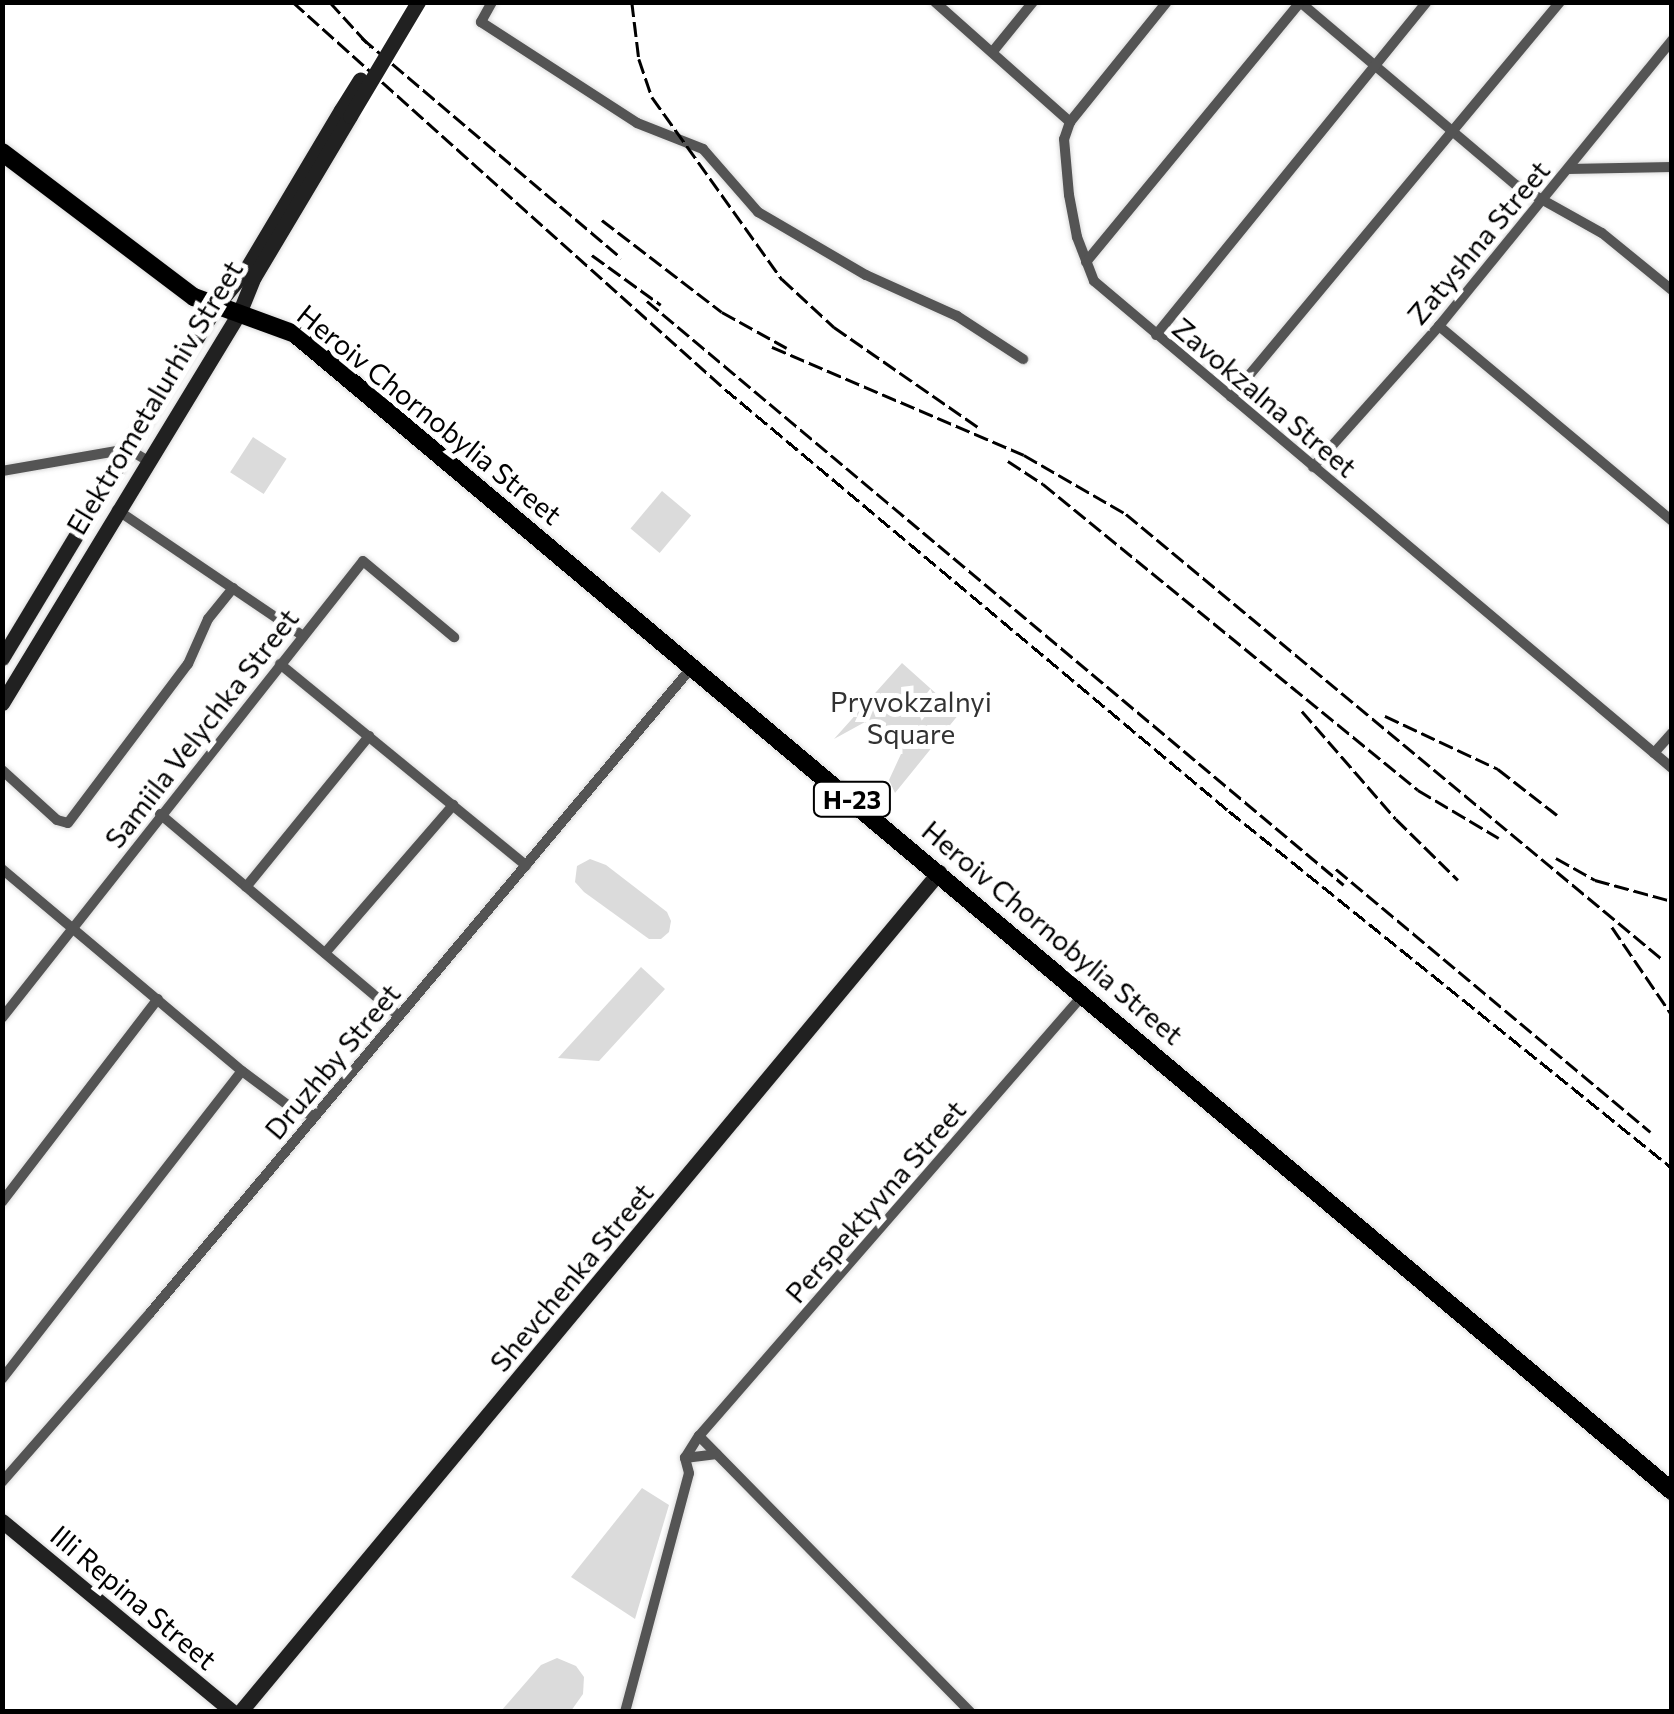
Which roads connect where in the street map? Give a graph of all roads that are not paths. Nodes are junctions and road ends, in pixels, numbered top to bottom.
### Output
1 (406, 2) edge
2 (418, 2) edge
3 (492, 2) edge
4 (936, 2) edge
5 (1033, 2) edge
6 (1168, 2) edge
7 (1300, 2) edge
8 (1427, 2) edge
9 (1560, 2) edge
10 (1672, 40) edge
11 (994, 50) junction
12 (1375, 68) junction
13 (346, 113) junction
14 (1070, 122) junction
15 (1453, 134) junction
16 (2, 152) edge
17 (1672, 168) edge
18 (1568, 169) junction
19 (1544, 199) junction
20 (1086, 262) junction
21 (1672, 290) edge
22 (217, 304) junction
23 (240, 311) junction
24 (1438, 326) junction
25 (1156, 335) junction
26 (1022, 358) dead end
27 (1231, 397) junction
28 (128, 449) junction
29 (146, 460) junction
30 (1313, 467) junction
31 (2, 471) edge
32 (117, 509) junction
33 (1672, 521) edge
34 (232, 588) junction
35 (303, 636) junction
36 (454, 636) dead end
37 (2, 658) edge
38 (280, 664) junction
39 (692, 666) junction
40 (2, 703) edge
41 (1672, 733) edge
42 (369, 736) junction
43 (1654, 754) junction
44 (1672, 768) edge
45 (2, 770) edge
46 (453, 805) junction
47 (160, 814) junction
48 (526, 865) junction
49 (2, 869) edge
50 (939, 872) junction
51 (246, 887) junction
52 (73, 928) junction
53 (325, 953) junction
54 (1084, 994) junction
55 (158, 1000) junction
56 (399, 1016) junction
57 (2, 1018) edge
58 (242, 1071) junction
59 (315, 1116) junction
60 (2, 1202) edge
61 (2, 1379) edge
62 (699, 1436) junction
63 (717, 1454) junction
64 (685, 1458) junction
65 (2, 1482) edge
66 (1672, 1492) edge
67 (2, 1521) edge
68 (237, 1712) edge
69 (625, 1712) edge
70 (970, 1712) edge

1 - 13 main road, bridge
2 - 13 main road, bridge
3 - 26 street
4 - 11 street
5 - 11 street
6 - 14 street
7 - 12 street
7 - 20 street
8 - 12 street
9 - 15 street
10 - 18 street, Zatyshna Street
11 - 14 street
12 - 15 street
12 - 25 street
13 - 22 main road, Elektrometalurhiv Street
13 - 23 main road, Elektrometalurhiv Street
14 - 20 street, Zavokzalna Street
15 - 19 street
15 - 27 street
16 - 22 main road, Heroiv Chornobylia Street / Н-23
17 - 18 street
18 - 19 street, Zatyshna Street
19 - 21 street
19 - 24 street, Zatyshna Street
20 - 25 street, Zavokzalna Street
22 - 23 main road, Heroiv Chornobylia Street / Н-23
22 - 28 main road, Elektrometalurhiv Street
23 - 29 main road, Elektrometalurhiv Street
23 - 39 main road, Heroiv Chornobylia Street / Н-23
24 - 30 street, Zatyshna Street
24 - 33 street
25 - 27 street, Zavokzalna Street
27 - 30 street, Zavokzalna Street
28 - 29 street
28 - 31 street
28 - 37 main road, Elektrometalurhiv Street
29 - 32 main road, Elektrometalurhiv Street
30 - 43 street, Zavokzalna Street
32 - 34 street
32 - 40 main road, Elektrometalurhiv Street
34 - 35 street
34 - 45 street
35 - 36 street, Samiila Velychka Street
35 - 38 street, Samiila Velychka Street
38 - 42 street
38 - 47 street, Samiila Velychka Street
39 - 48 street, Druzhby Street
39 - 50 main road, Heroiv Chornobylia Street / Н-23
41 - 43 street
42 - 46 street
42 - 51 street
43 - 44 street, Zavokzalna Street
46 - 48 street
46 - 53 street
47 - 51 street
47 - 52 street, Samiila Velychka Street
48 - 56 street, Druzhby Street
49 - 52 street
50 - 54 main road, Heroiv Chornobylia Street / Н-23
50 - 68 main road, Shevchenka Street
51 - 53 street
52 - 55 street
52 - 57 street, Samiila Velychka Street
53 - 56 street
54 - 62 street, Perspektyvna Street
54 - 66 main road, Heroiv Chornobylia Street / Н-23
55 - 58 street
55 - 60 street
56 - 59 street, Druzhby Street
58 - 59 street
58 - 61 street
59 - 65 street, Druzhby Street
62 - 63 street
62 - 64 street, Perspektyvna Street
63 - 64 street
63 - 70 street
64 - 69 street
67 - 68 main road, Illi Repina Street

